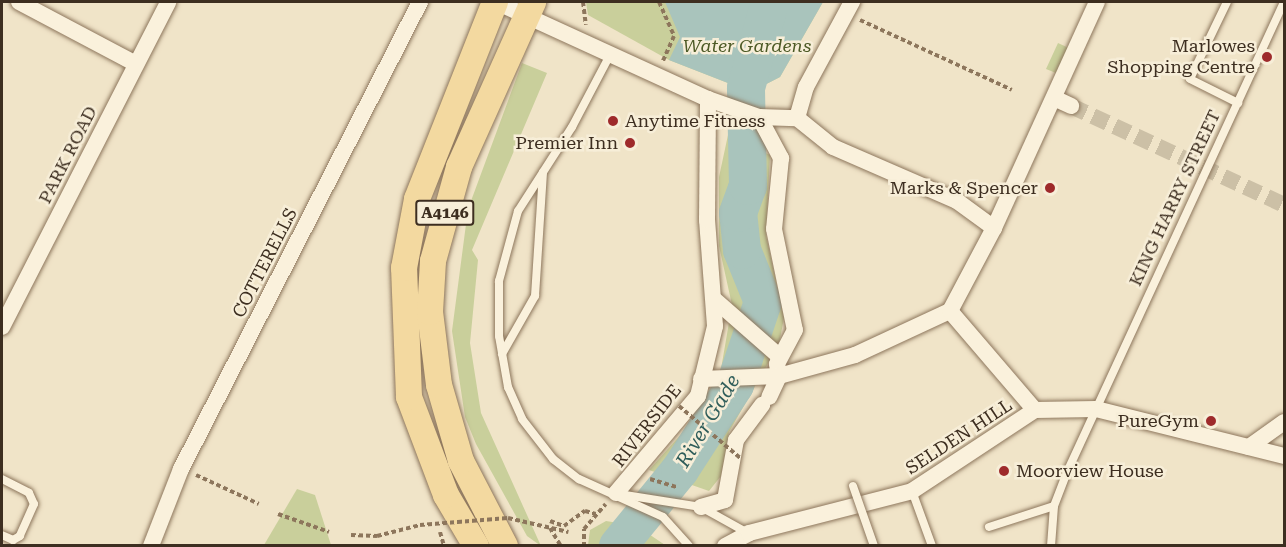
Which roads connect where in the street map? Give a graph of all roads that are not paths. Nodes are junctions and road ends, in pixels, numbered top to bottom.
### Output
1 (19, 2) edge
2 (168, 2) edge
3 (420, 2) edge
4 (496, 2) edge
5 (1097, 2) edge
6 (1227, 2) edge
7 (1284, 2) edge
8 (530, 8) edge
9 (849, 8) edge
10 (611, 53) junction
11 (136, 64) junction
12 (1054, 98) junction
13 (708, 99) junction
14 (1238, 103) junction
15 (1071, 106) tunnel mouth
16 (759, 117) junction
17 (797, 118) junction
18 (543, 170) junction
19 (994, 228) junction
20 (715, 300) junction
21 (950, 310) junction
22 (2, 327) edge
23 (502, 354) junction
24 (780, 357) junction
25 (779, 376) junction
26 (701, 379) junction
27 (1096, 409) junction
28 (1035, 410) junction
29 (1284, 424) edge
30 (1249, 447) junction
31 (1284, 456) edge
32 (2, 479) edge
33 (853, 486) dead end
34 (912, 491) junction
35 (619, 494) junction
36 (1054, 506) junction
37 (701, 507) junction
38 (989, 527) dead end
39 (749, 533) junction
40 (2, 535) edge
41 (727, 545) edge
42 (151, 546) edge
43 (476, 546) edge
44 (505, 546) edge
45 (689, 546) edge
46 (874, 546) edge
47 (932, 546) edge
48 (1051, 546) edge

1 - 11 street
2 - 11 street, PARK ROAD
3 - 42 street, COTTERELLS
4 - 8 street
4 - 43 main road, A4146
5 - 12 street
6 - 14 lane
7 - 14 lane, KING HARRY STREET
8 - 10 street
8 - 44 main road, A4146
9 - 17 street
10 - 13 street
10 - 18 lane
11 - 22 street, PARK ROAD
12 - 15 street
12 - 19 street
13 - 16 street
13 - 20 street, RIVERSIDE
14 - 27 lane, KING HARRY STREET
16 - 17 street
16 - 24 street
17 - 19 street
18 - 23 lane
18 - 23 lane
19 - 21 street
20 - 24 street
20 - 26 street, RIVERSIDE
21 - 25 street
21 - 28 street
23 - 35 lane
24 - 25 street
25 - 26 street
25 - 37 street
26 - 35 street, RIVERSIDE
27 - 28 street, SELDEN HILL
27 - 30 street, SELDEN HILL
27 - 36 lane, KING HARRY STREET
28 - 34 street, SELDEN HILL
29 - 30 street
30 - 31 street, SELDEN HILL
32 - 40 lane
33 - 46 lane, bridge
34 - 39 street, SELDEN HILL
34 - 47 lane
35 - 37 lane
35 - 45 lane
36 - 38 lane
36 - 48 lane, KING HARRY STREET
37 - 39 lane
39 - 41 street, SELDEN HILL

